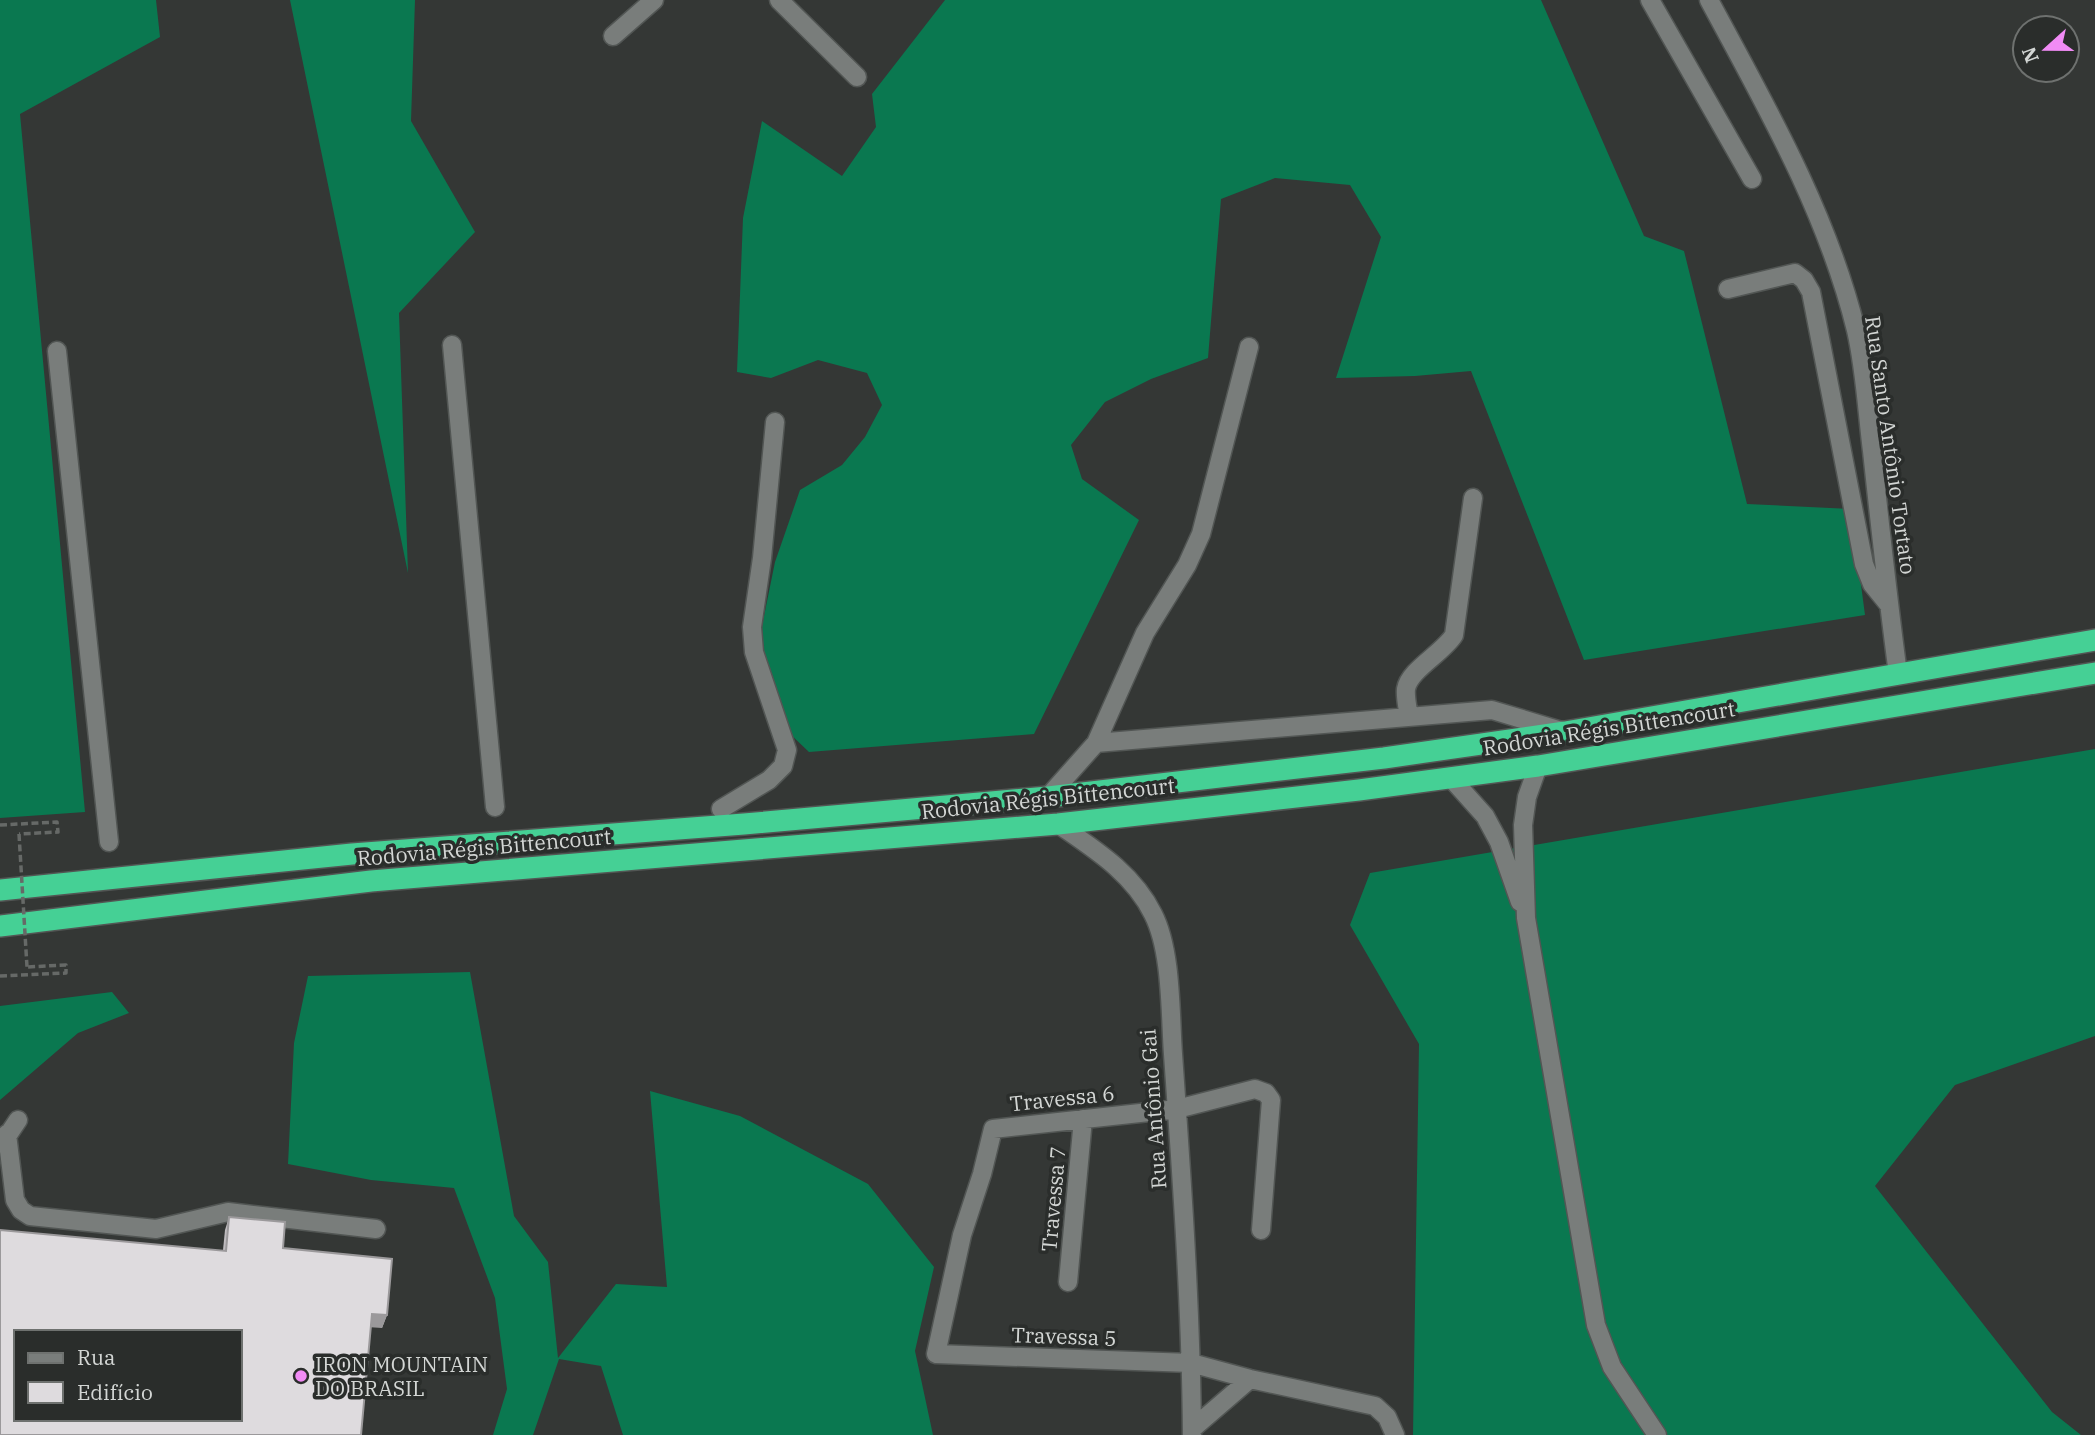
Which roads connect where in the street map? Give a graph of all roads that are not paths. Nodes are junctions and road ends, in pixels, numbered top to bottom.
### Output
1 (654, 0) edge
2 (779, 0) edge
3 (1650, 0) edge
4 (1709, 0) edge
5 (613, 36) dead end
6 (857, 77) dead end
7 (1752, 179) dead end
8 (1728, 289) dead end
9 (452, 345) dead end
10 (1250, 347) dead end
11 (57, 351) dead end
12 (775, 422) dead end
13 (1473, 498) dead end
14 (1889, 605) junction
15 (2095, 640) edge
16 (2095, 673) edge
17 (1898, 674) junction
18 (1409, 717) junction
19 (1565, 732) junction
20 (1096, 743) junction
21 (1538, 766) junction
22 (1451, 778) junction
23 (1048, 797) junction
24 (495, 807) dead end
25 (721, 809) dead end
26 (1058, 824) junction
27 (109, 842) dead end
28 (0, 890) edge
29 (1526, 918) junction
30 (0, 926) edge
31 (1177, 1109) junction
32 (1083, 1119) junction
33 (8, 1134) edge
34 (376, 1229) dead end
35 (1261, 1230) dead end
36 (1069, 1282) dead end
37 (936, 1354) joint
38 (1191, 1363) junction
39 (1250, 1379) junction
40 (1192, 1432) edge
41 (1395, 1435) edge
42 (1657, 1435) edge

1 - 5 street
2 - 6 street
3 - 7 street
4 - 14 street, Rua Santo Antônio Tortato
8 - 14 street
9 - 24 street
10 - 20 street
11 - 27 street
12 - 25 street
13 - 18 street
14 - 17 street, Rua Santo Antônio Tortato
15 - 17 highway, Rodovia Régis Bittencourt
16 - 21 highway, Rodovia Régis Bittencourt
17 - 19 highway, Rodovia Régis Bittencourt
18 - 19 street
18 - 20 street
19 - 23 highway, Rodovia Régis Bittencourt
20 - 23 street
21 - 22 highway, Rodovia Régis Bittencourt
21 - 29 street
22 - 26 highway, Rodovia Régis Bittencourt
22 - 29 street
23 - 28 highway, Rodovia Régis Bittencourt
26 - 30 highway, Rodovia Régis Bittencourt
26 - 31 street, Rua Antônio Gai
29 - 42 street
31 - 32 street, Travessa 6
31 - 35 street, Travessa 6
31 - 38 street, Rua Antônio Gai
32 - 36 street, Travessa 7
32 - 37 street, Travessa 6
33 - 34 street
37 - 38 street, Travessa 5
38 - 39 street, Travessa 5
38 - 40 street, Rua Antônio Gai
39 - 40 street
39 - 41 street, Travessa 5

